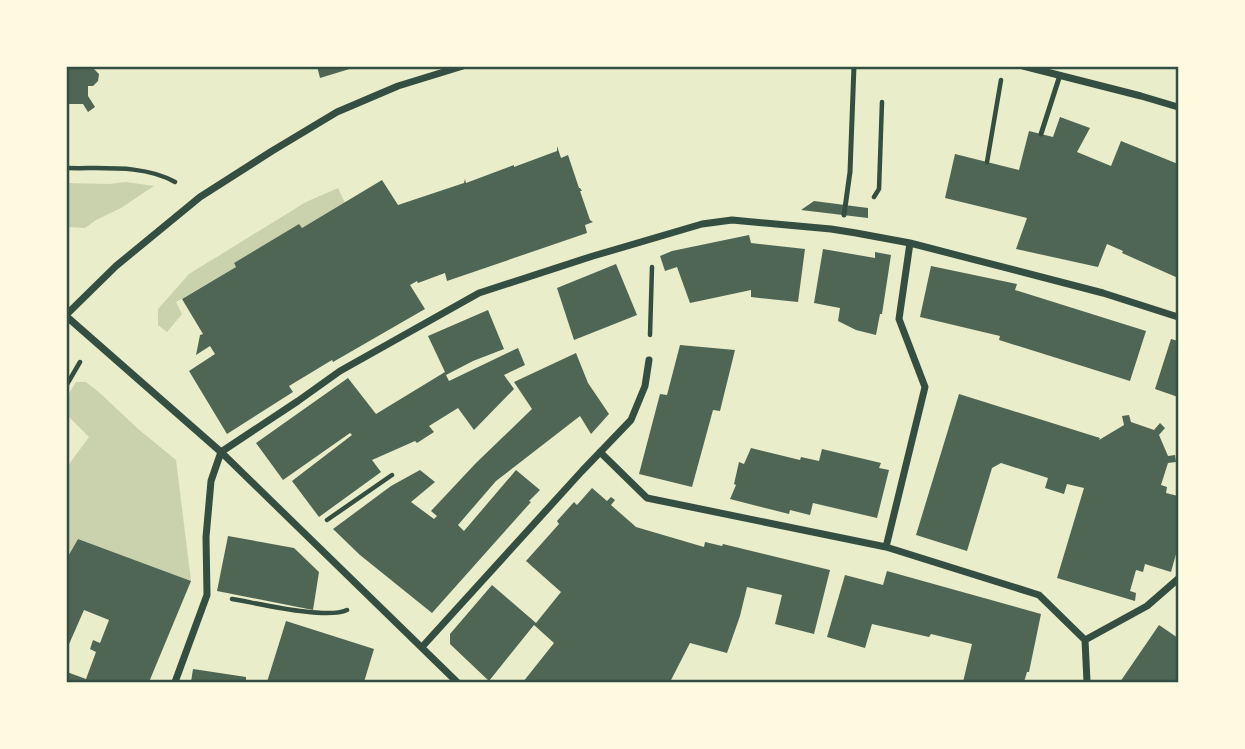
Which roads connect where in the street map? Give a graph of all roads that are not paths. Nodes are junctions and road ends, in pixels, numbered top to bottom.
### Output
1 (463, 66) edge
2 (854, 66) edge
3 (1023, 66) edge
4 (1060, 75) junction
5 (1178, 107) edge
6 (1041, 134) dead end
7 (844, 215) dead end
8 (910, 243) junction
9 (66, 315) edge
10 (1178, 317) edge
11 (649, 360) road end
12 (221, 452) junction
13 (600, 452) junction
14 (887, 547) junction
15 (1178, 579) edge
16 (1085, 640) junction
17 (422, 647) junction
18 (175, 682) edge
19 (457, 682) edge
20 (1087, 682) edge

1 - 9 street
2 - 7 lane
3 - 4 street
4 - 5 street
4 - 6 lane
8 - 10 street
8 - 12 street
8 - 14 street
9 - 12 street
11 - 13 street
12 - 17 street
12 - 18 street
13 - 14 street
13 - 17 street
14 - 16 street
15 - 16 street
16 - 20 street
17 - 19 street

